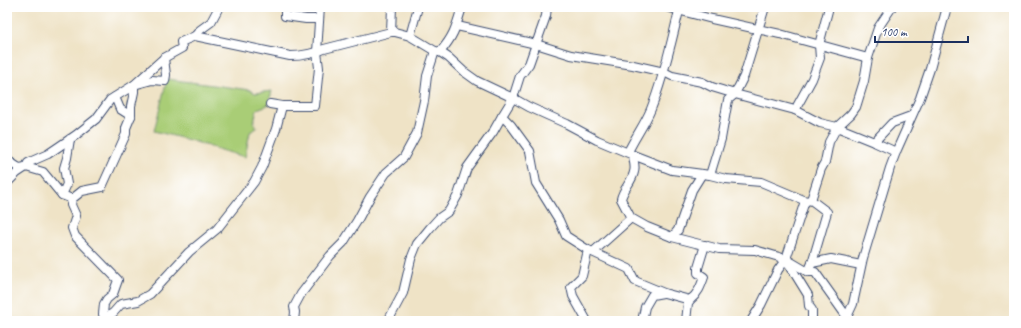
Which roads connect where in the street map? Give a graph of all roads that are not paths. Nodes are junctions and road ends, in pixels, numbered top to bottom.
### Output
1 (219, 7) edge
2 (285, 7) edge
3 (320, 7) edge
4 (392, 7) edge
5 (418, 7) edge
6 (462, 7) edge
7 (547, 7) edge
8 (666, 7) edge
9 (765, 7) edge
10 (829, 7) edge
11 (892, 7) edge
12 (947, 7) edge
13 (680, 11) junction
14 (319, 19) junction
15 (457, 26) junction
16 (758, 29) junction
17 (391, 32) junction
18 (195, 36) junction
19 (410, 36) junction
20 (536, 44) junction
21 (819, 45) junction
22 (317, 52) junction
23 (437, 52) junction
24 (164, 58) junction
25 (868, 58) junction
26 (664, 72) junction
27 (134, 85) junction
28 (735, 94) junction
29 (115, 97) junction
30 (513, 98) junction
31 (270, 104) dead end
32 (282, 106) junction
33 (795, 110) junction
34 (131, 116) junction
35 (502, 116) junction
36 (911, 116) junction
37 (837, 127) junction
38 (70, 139) junction
39 (874, 142) junction
40 (896, 152) junction
41 (631, 154) junction
42 (7, 160) edge
43 (26, 168) junction
44 (706, 175) junction
45 (7, 183) edge
46 (62, 195) junction
47 (72, 199) junction
48 (808, 200) junction
49 (631, 218) junction
50 (672, 236) junction
51 (705, 245) junction
52 (591, 251) junction
53 (786, 259) junction
54 (812, 263) junction
55 (861, 266) junction
56 (808, 272) junction
57 (664, 293) junction
58 (690, 300) junction
59 (847, 319) edge
60 (294, 321) edge
61 (388, 321) edge
62 (587, 321) edge
63 (642, 321) edge
64 (686, 321) edge
65 (751, 321) edge
66 (812, 321) edge

1 - 18 street
2 - 14 street
3 - 14 street
4 - 17 street
5 - 19 street
6 - 15 street
7 - 20 street
8 - 13 street
9 - 16 street
10 - 21 street
11 - 25 street
12 - 36 street
13 - 16 street
13 - 26 street
14 - 22 street
15 - 20 street
15 - 23 street
16 - 21 street
16 - 28 street
17 - 19 street
17 - 22 street
18 - 22 street
18 - 24 street
19 - 23 street
20 - 26 street
20 - 30 street
21 - 25 street
21 - 33 street
22 - 32 street
23 - 30 street
23 - 60 street
24 - 27 street
24 - 27 street
25 - 37 street
26 - 28 street
26 - 41 street
27 - 29 street
27 - 34 street
28 - 33 street
28 - 44 street
29 - 34 street
29 - 38 street
30 - 35 street
30 - 41 street
31 - 32 street
32 - 47 street
33 - 37 street
34 - 47 street
35 - 52 street
35 - 61 street
36 - 39 street
36 - 40 street
37 - 39 street
37 - 48 street
38 - 43 street
38 - 46 street
39 - 40 street
40 - 55 street
41 - 44 street
41 - 49 street
42 - 43 street
43 - 45 street
43 - 46 street
44 - 48 street
44 - 50 street
46 - 47 street
48 - 53 street
48 - 54 street
49 - 50 street
49 - 52 street
50 - 51 street
51 - 53 street
51 - 58 street
52 - 57 street
52 - 62 street
53 - 56 street
53 - 65 street
53 - 66 street
54 - 55 street
54 - 56 street
55 - 59 street
56 - 59 street
57 - 58 street
57 - 63 street
58 - 64 street

